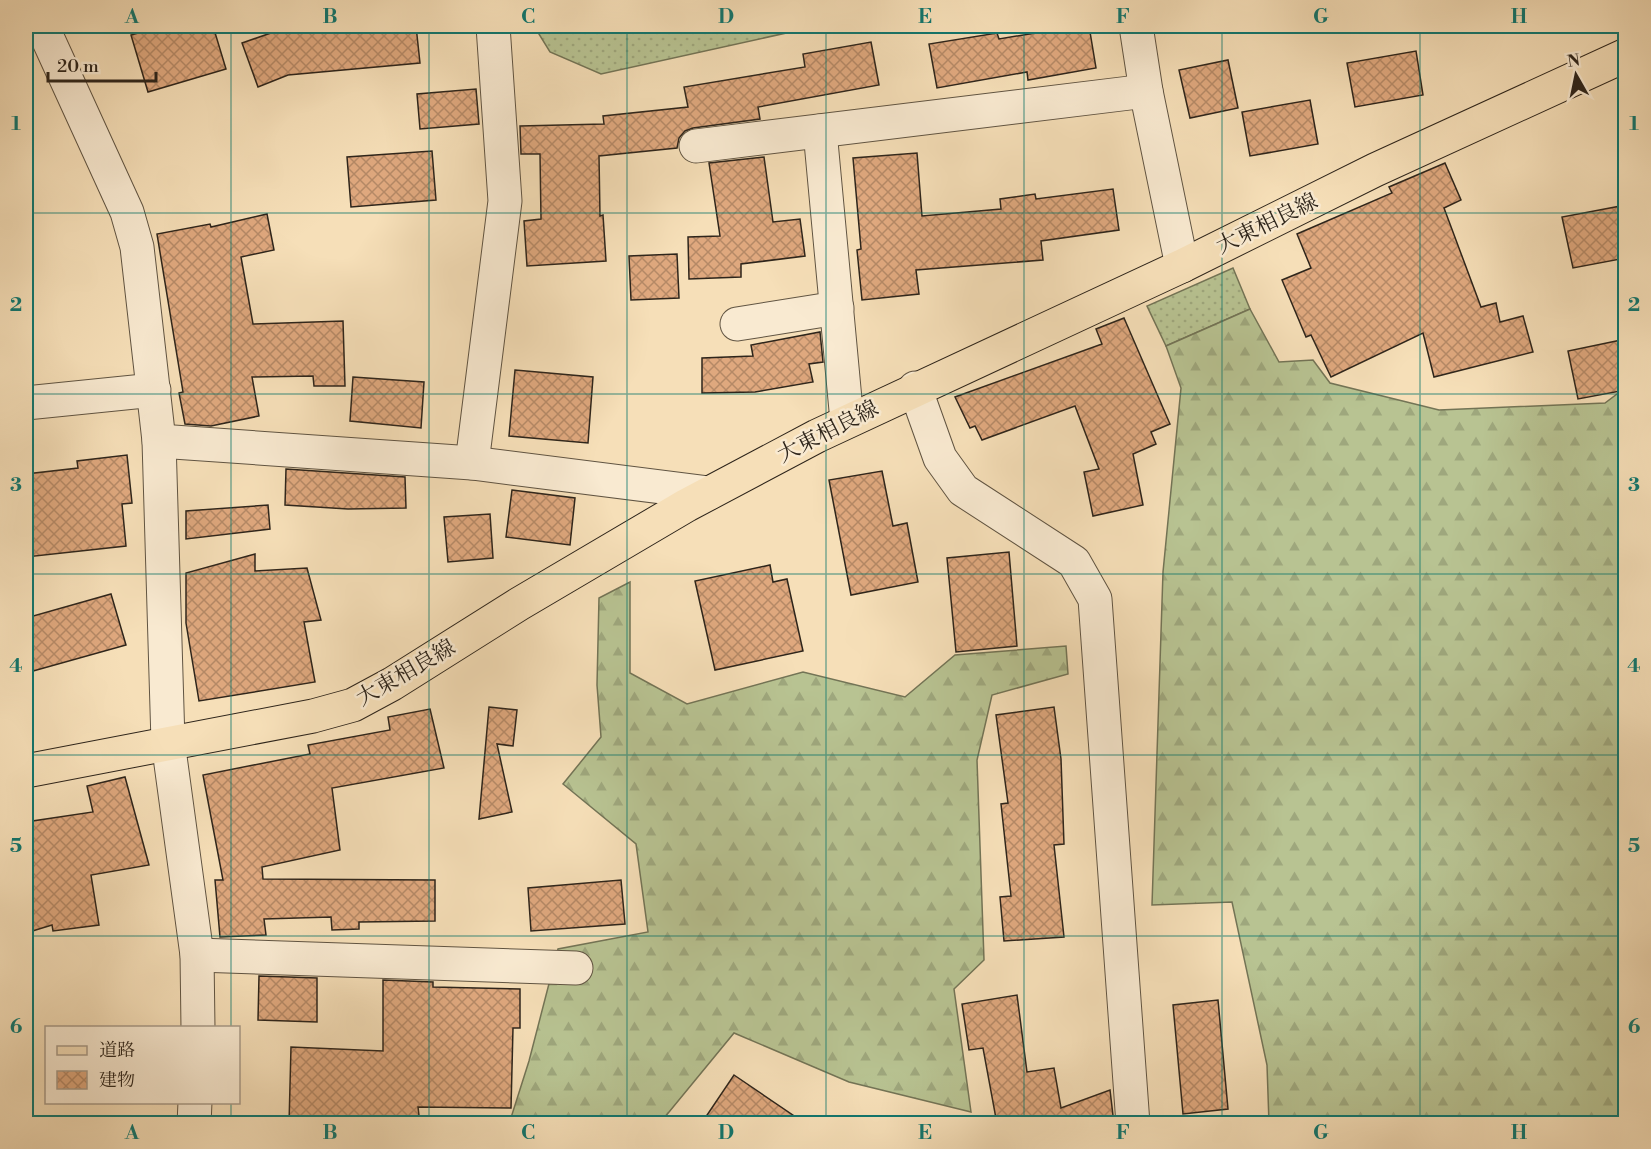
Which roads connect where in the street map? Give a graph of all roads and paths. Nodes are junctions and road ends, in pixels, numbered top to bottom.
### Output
1 (42, 26) edge
2 (493, 26) edge
3 (1136, 26) edge
4 (1626, 56) edge
5 (1146, 91) junction
6 (820, 131) junction
7 (696, 146) dead end
8 (1182, 266) junction
9 (837, 308) junction
10 (737, 324) dead end
11 (915, 388) junction
12 (154, 390) junction
13 (26, 403) edge
14 (847, 421) junction
15 (159, 441) junction
16 (472, 463) junction
17 (709, 493) junction
18 (168, 742) junction
19 (26, 771) edge
20 (197, 955) junction
21 (576, 968) dead end
22 (198, 1026) edge
23 (195, 1104) edge
24 (194, 1124) edge
25 (1133, 1124) edge

1 - 12 street
2 - 16 street
3 - 5 street
4 - 8 main road, 大東相良線
5 - 6 street
5 - 8 street
6 - 7 street
6 - 9 street
8 - 11 main road, 大東相良線
9 - 10 street
9 - 14 street
11 - 14 main road, 大東相良線
11 - 25 street
12 - 13 street
12 - 15 street
14 - 17 main road, 大東相良線
15 - 16 street
15 - 18 street
16 - 17 street
17 - 18 main road, 大東相良線
18 - 19 main road, 大東相良線
18 - 20 street
20 - 21 street
20 - 22 street
23 - 24 street

